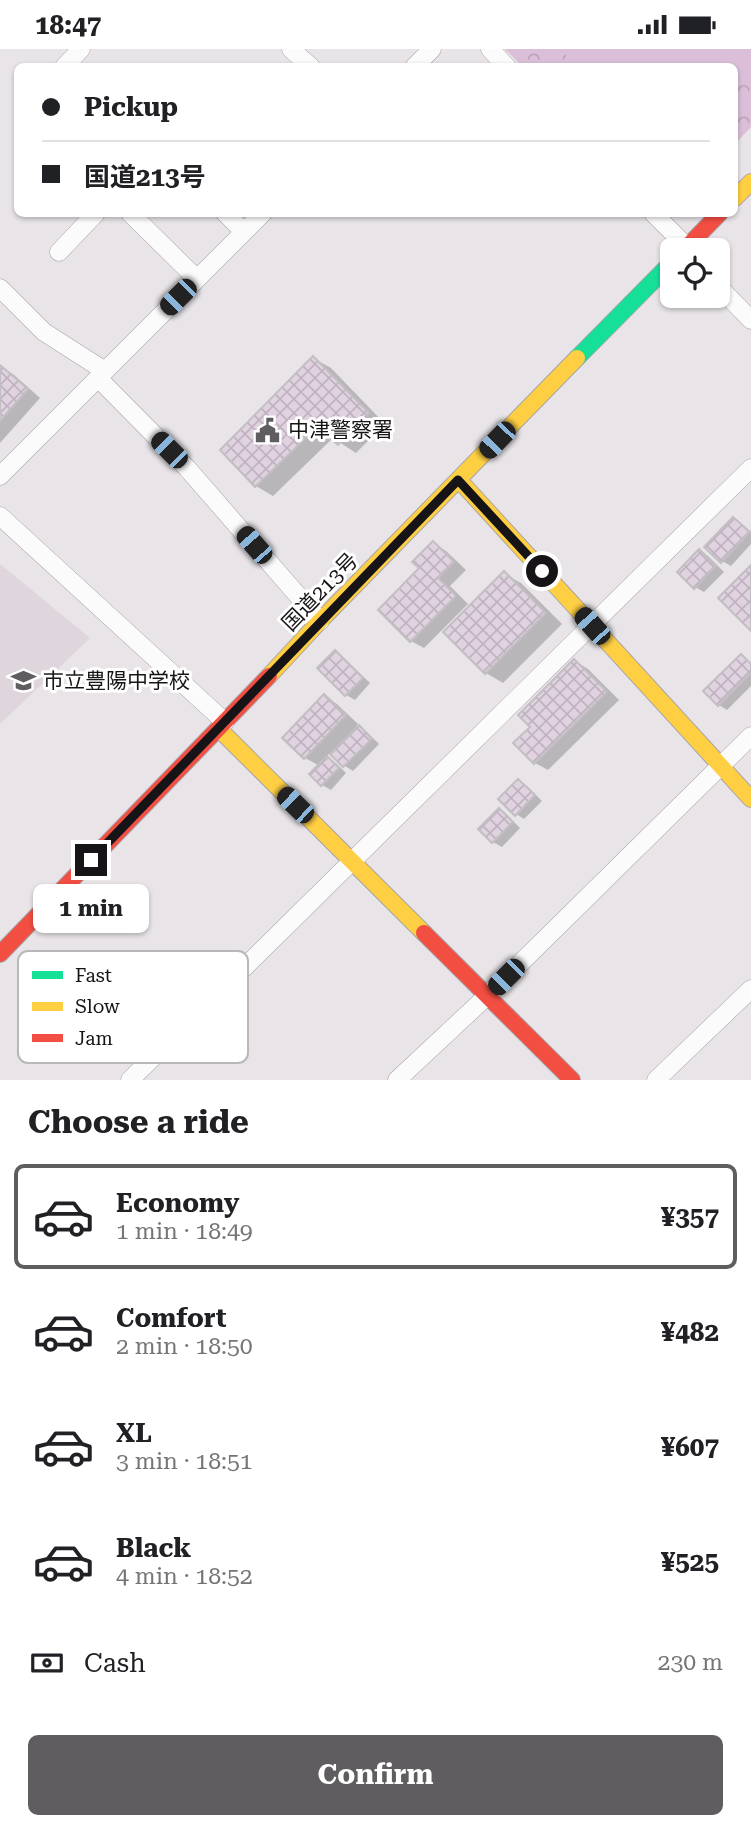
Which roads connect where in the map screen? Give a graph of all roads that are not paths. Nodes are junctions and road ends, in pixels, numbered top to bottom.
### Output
1 (81, 49) edge
2 (291, 49) edge
3 (432, 49) edge
4 (489, 49) edge
5 (68, 63) edge
6 (307, 63) edge
7 (418, 63) edge
8 (503, 63) edge
9 (751, 182) edge
10 (738, 195) edge
11 (92, 217) edge
12 (134, 217) edge
13 (229, 217) edge
14 (259, 217) edge
15 (657, 217) edge
16 (716, 217) edge
17 (244, 232) junction
18 (675, 238) edge
19 (696, 238) edge
20 (59, 252) dead end
21 (660, 274) edge
22 (197, 279) junction
23 (0, 288) edge
24 (730, 298) edge
25 (751, 320) edge
26 (102, 374) junction
27 (751, 468) edge
28 (0, 477) edge
29 (458, 480) junction
30 (0, 516) edge
31 (320, 621) junction
32 (592, 626) junction
33 (222, 726) junction
34 (751, 736) edge
35 (720, 765) junction
36 (751, 799) edge
37 (351, 861) junction
38 (0, 954) edge
39 (248, 963) edge
40 (751, 989) edge
41 (487, 996) junction
42 (147, 1063) edge
43 (130, 1080) edge
44 (399, 1080) edge
45 (572, 1080) edge
46 (656, 1080) edge

1 - 5 street
2 - 6 street
3 - 7 street
4 - 8 street
9 - 10 main road
11 - 20 street
12 - 22 street
13 - 17 street
14 - 17 street
15 - 18 street
16 - 19 main road
17 - 22 street
21 - 29 main road, 国道213号
22 - 26 street
23 - 26 street
24 - 25 street
26 - 28 street
26 - 31 street
27 - 32 street
29 - 31 main road, 国道213号
29 - 32 main road
30 - 33 street
31 - 33 main road, 国道213号
32 - 35 main road
32 - 37 street
33 - 37 main road
33 - 38 main road, 国道213号
34 - 35 street
35 - 36 main road
35 - 41 street
37 - 39 street
37 - 41 main road
40 - 46 street
41 - 44 street
41 - 45 main road
42 - 43 street

